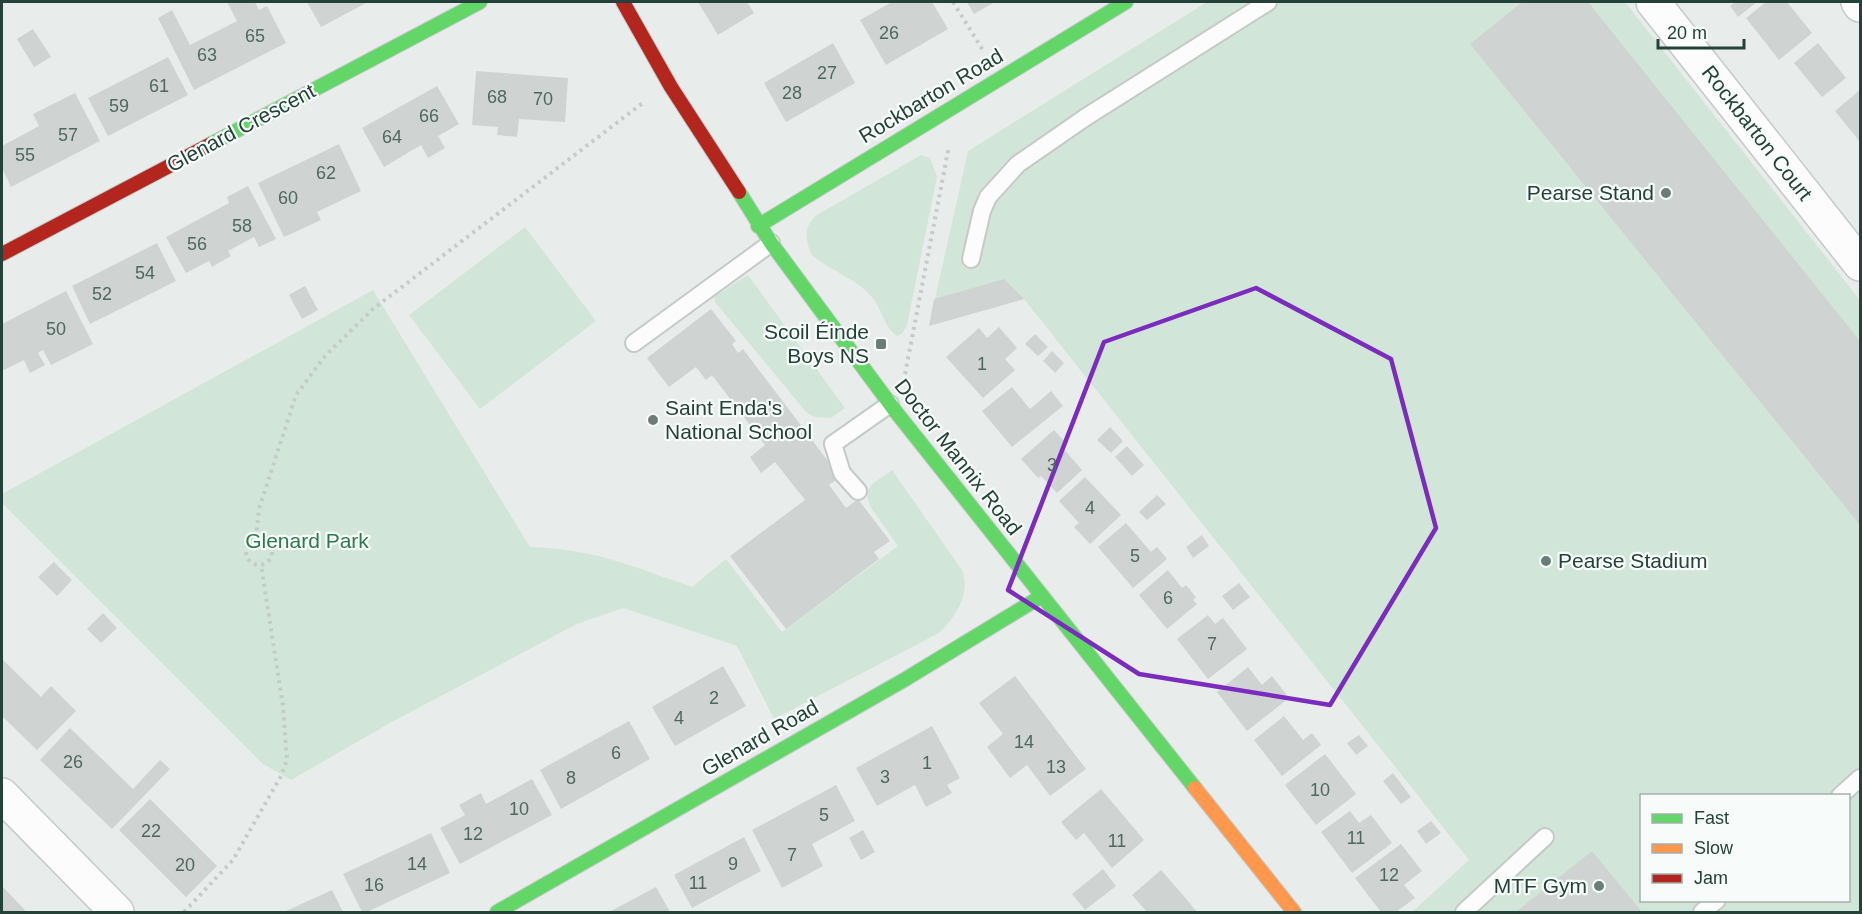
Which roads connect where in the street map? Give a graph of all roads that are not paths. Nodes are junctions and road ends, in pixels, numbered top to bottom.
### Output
1 (480, 2) edge
2 (623, 2) edge
3 (1126, 2) edge
4 (1268, 2) edge
5 (1653, 2) edge
6 (758, 226) junction
7 (771, 243) junction
8 (2, 254) edge
9 (971, 260) dead end
10 (1860, 264) edge
11 (634, 343) dead end
12 (890, 404) junction
13 (858, 491) dead end
14 (1042, 596) junction
15 (1860, 778) edge
16 (1841, 794) edge
17 (2, 795) edge
18 (1545, 837) dead end
19 (1714, 902) edge
20 (117, 912) edge
21 (497, 912) edge
22 (1294, 912) edge
23 (1464, 912) edge
24 (1702, 912) edge

1 - 8 street, Glenard Crescent
2 - 6 street, Doctor Mannix Road
3 - 6 street, Rockbarton Road
4 - 9 lane
5 - 10 street, Rockbarton Court
6 - 7 street, Doctor Mannix Road
7 - 11 lane
7 - 12 street, Doctor Mannix Road
12 - 13 lane
12 - 14 street, Doctor Mannix Road
14 - 21 street, Glenard Road
14 - 22 street, Doctor Mannix Road
15 - 16 lane
17 - 20 street
18 - 23 lane
19 - 24 lane

